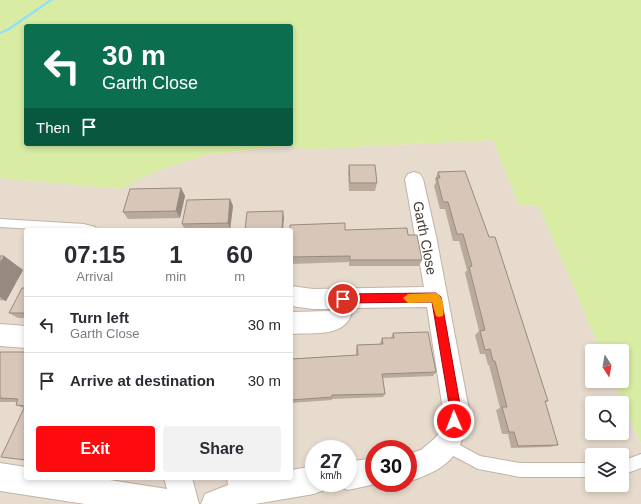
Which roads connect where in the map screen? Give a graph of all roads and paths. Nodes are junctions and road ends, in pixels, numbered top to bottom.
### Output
1 (414, 179) dead end
2 (0, 223) edge
3 (84, 228) edge
4 (293, 296) edge
5 (436, 297) junction
6 (343, 299) junction
7 (293, 323) edge
8 (0, 336) edge
9 (24, 337) edge
10 (447, 445) junction
11 (641, 460) edge
12 (417, 465) edge
13 (629, 465) edge
14 (585, 470) edge
15 (0, 477) edge
16 (179, 480) edge
17 (305, 481) edge
18 (242, 485) edge
19 (175, 504) edge
20 (185, 504) edge
21 (215, 504) edge

1 - 5 street, Garth Close
2 - 3 lane
4 - 6 street
5 - 6 street
5 - 10 street, Garth Close
6 - 7 street
8 - 9 street
10 - 12 street, Garth Close
10 - 14 lane
11 - 13 lane
15 - 19 street
16 - 20 street
17 - 18 street
18 - 21 street

